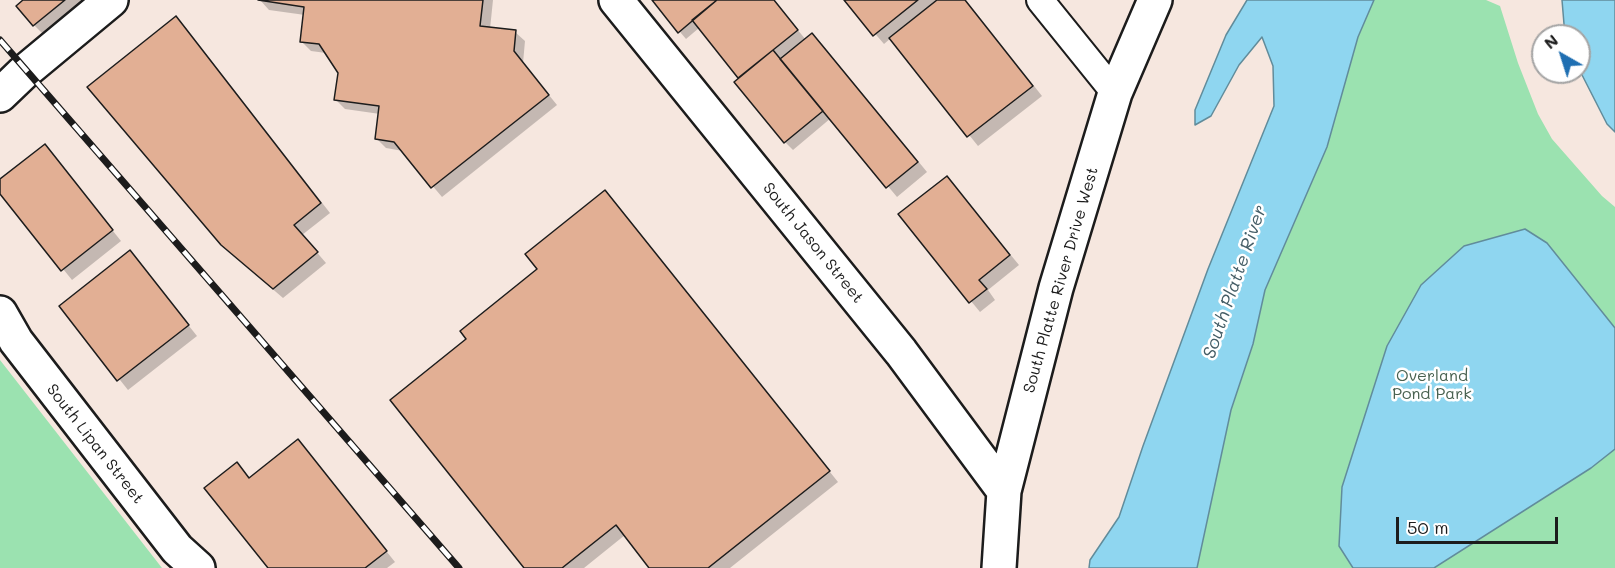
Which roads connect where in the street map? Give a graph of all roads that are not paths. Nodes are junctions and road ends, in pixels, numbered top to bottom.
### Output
1 (111, 0) edge
2 (616, 0) edge
3 (1040, 0) edge
4 (1155, 0) edge
5 (1116, 93) junction
6 (0, 95) edge
7 (0, 313) edge
8 (1004, 490) junction
9 (198, 568) edge
10 (999, 568) edge

1 - 6 street
2 - 8 street, South Jason Street
3 - 5 street
4 - 5 street, South Platte River Drive West
5 - 8 street, South Platte River Drive West
7 - 9 street, South Lipan Street
8 - 10 street, South Platte River Drive West

